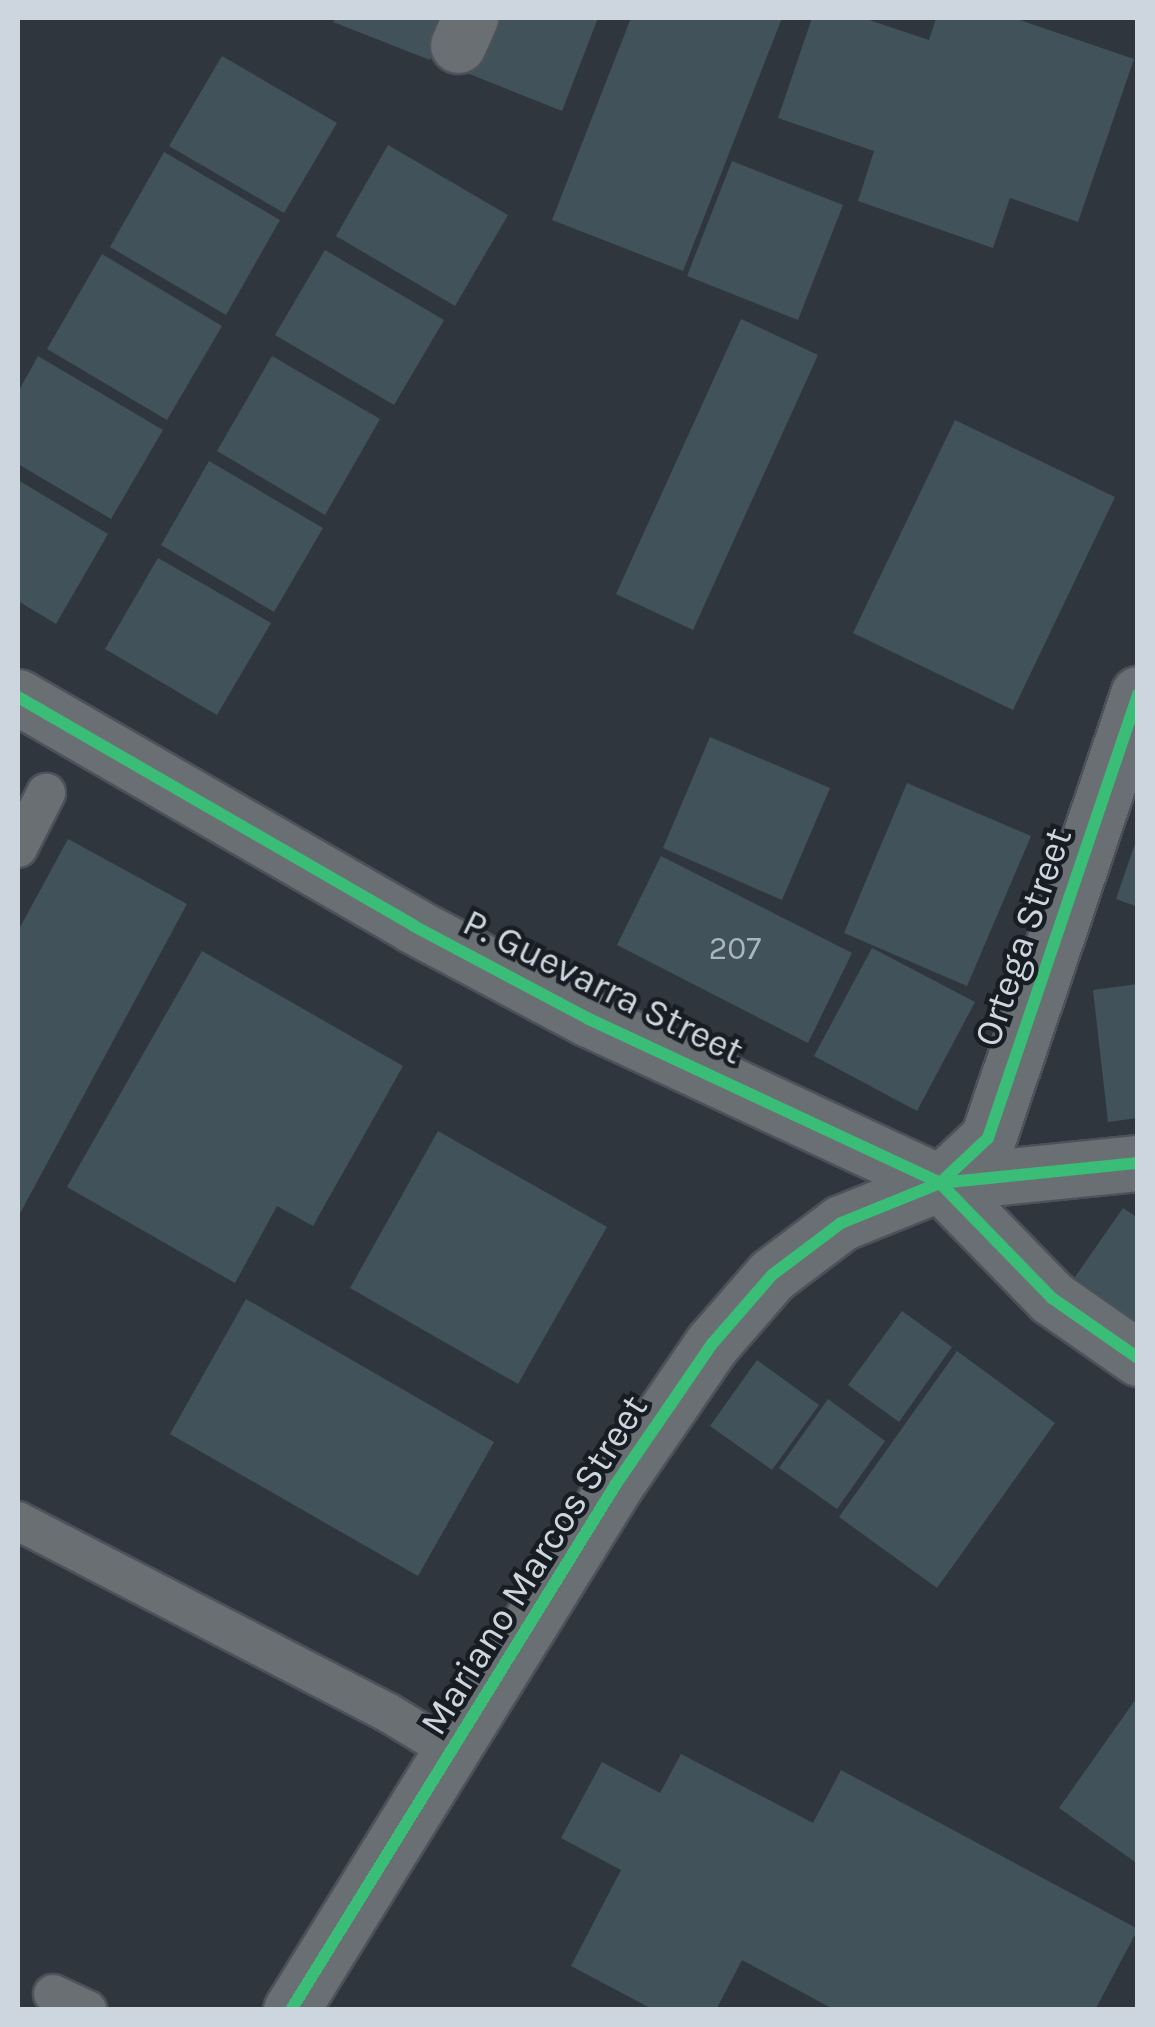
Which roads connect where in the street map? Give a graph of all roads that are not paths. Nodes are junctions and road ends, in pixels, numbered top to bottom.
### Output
1 (1138, 694) edge
2 (18, 697) edge
3 (46, 793) dead end
4 (18, 848) edge
5 (1138, 1163) edge
6 (940, 1183) junction
7 (1138, 1358) edge
8 (18, 1520) edge
9 (451, 1752) junction
10 (52, 1994) dead end
11 (88, 2010) edge
12 (291, 2010) edge

1 - 6 street, Ortega Street
2 - 6 street, P. Guevarra Street
3 - 4 lane
5 - 6 street
6 - 7 street, P. Guevarra Street
6 - 9 street, Mariano Marcos Street
8 - 9 lane
9 - 12 street, Mariano Marcos Street
10 - 11 lane

